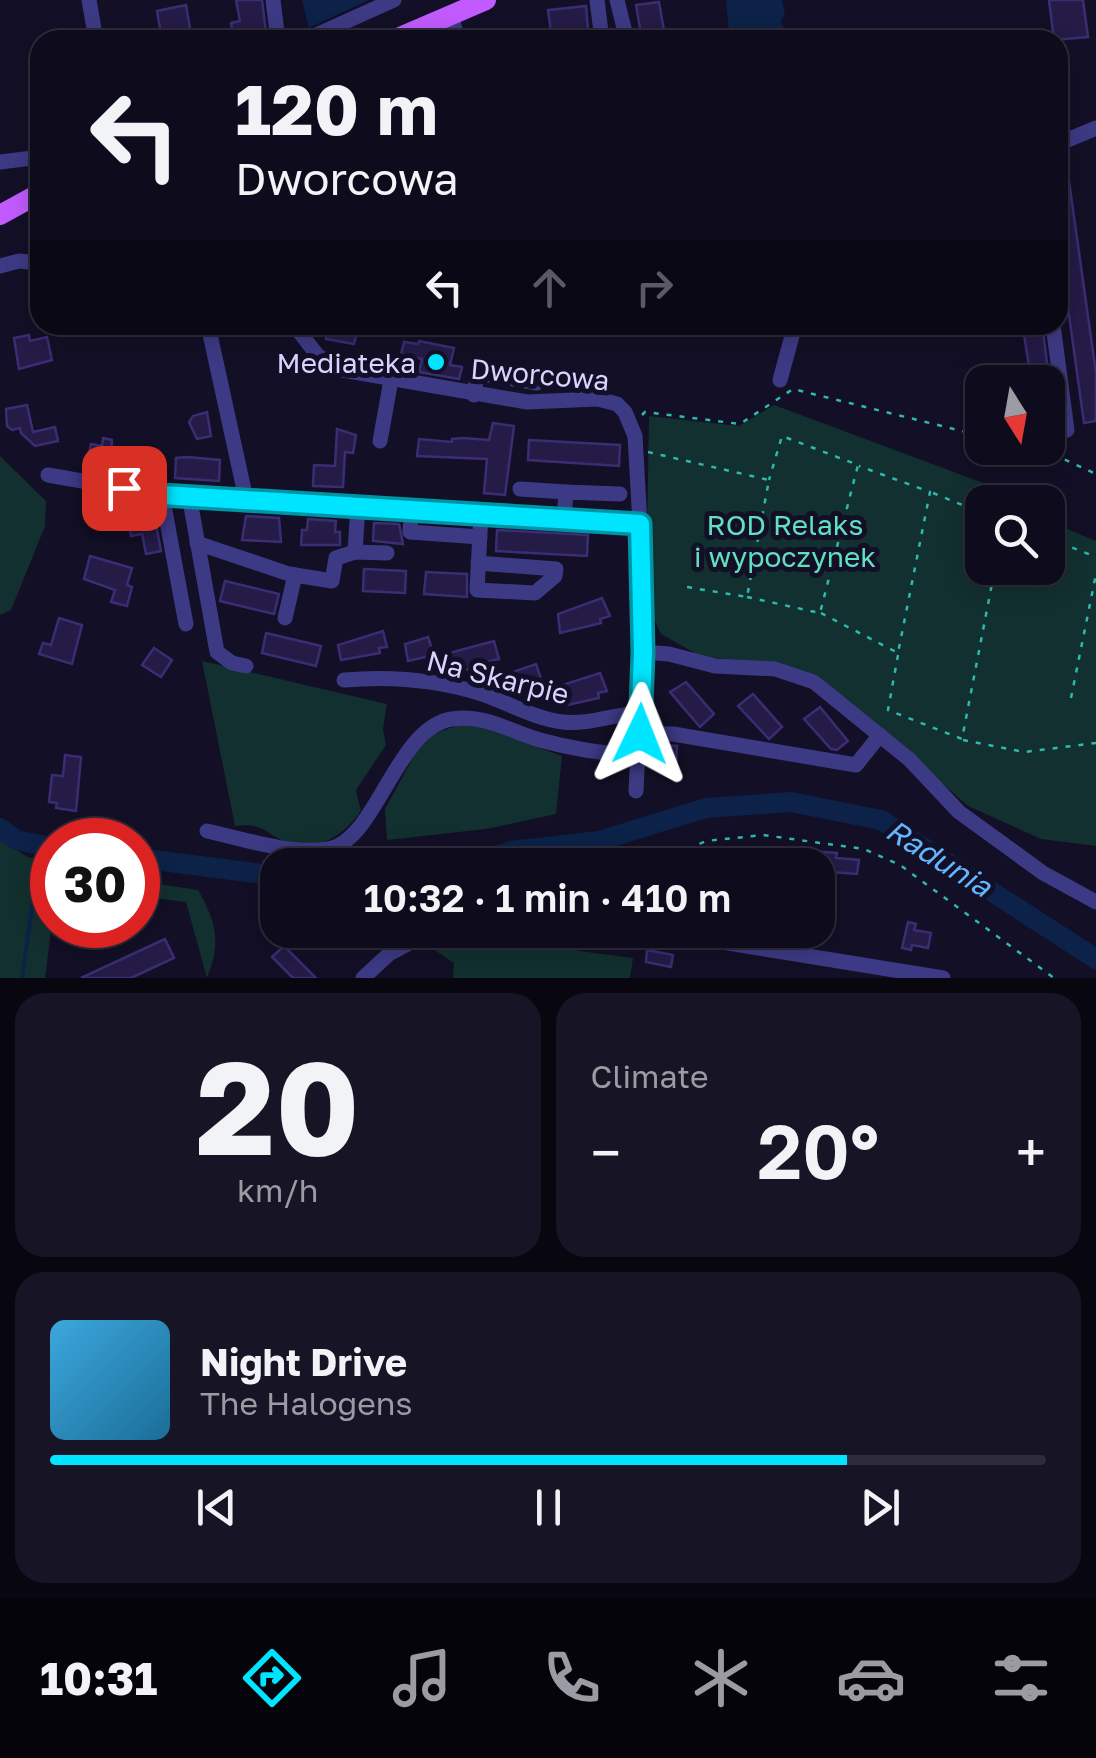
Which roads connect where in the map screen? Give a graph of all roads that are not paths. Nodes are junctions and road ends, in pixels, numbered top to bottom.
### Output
1 (89, 0) edge
2 (273, 0) edge
3 (394, 0) edge
4 (486, 0) edge
5 (597, 0) edge
6 (617, 0) edge
7 (451, 15) junction
8 (94, 30) edge
9 (277, 30) edge
10 (327, 30) edge
11 (416, 30) edge
12 (455, 30) edge
13 (601, 30) edge
14 (624, 30) edge
15 (1096, 128) edge
16 (1068, 140) edge
17 (30, 158) edge
18 (0, 162) edge
19 (30, 198) edge
20 (0, 215) edge
21 (30, 262) edge
22 (0, 266) edge
23 (210, 335) edge
24 (303, 335) edge
25 (792, 335) edge
26 (1054, 335) edge
27 (391, 380) junction
28 (780, 380) dead end
29 (537, 383) dead end
30 (474, 394) junction
31 (1067, 430) dead end
32 (380, 441) dead end
33 (48, 476) dead end
34 (520, 489) dead end
35 (566, 492) junction
36 (620, 494) dead end
37 (162, 495) junction
38 (197, 496) junction
39 (246, 499) junction
40 (358, 506) junction
41 (412, 509) junction
42 (481, 514) junction
43 (564, 519) junction
44 (640, 524) junction
45 (480, 537) junction
46 (197, 543) junction
47 (355, 552) junction
48 (387, 553) dead end
49 (478, 563) junction
50 (295, 575) junction
51 (284, 618) dead end
52 (186, 624) dead end
53 (643, 652) junction
54 (246, 666) dead end
55 (344, 680) dead end
56 (640, 713) junction
57 (640, 734) junction
58 (880, 735) junction
59 (639, 756) junction
60 (636, 791) dead end
61 (207, 831) dead end
62 (1096, 902) edge
63 (400, 948) edge
64 (759, 948) edge
65 (363, 978) edge
66 (943, 978) edge

1 - 8 street
2 - 9 street
3 - 10 street
4 - 7 main road
5 - 13 street
6 - 14 street
7 - 11 main road
7 - 12 street
15 - 16 street
17 - 18 street
19 - 20 main road
21 - 22 street
23 - 39 street
24 - 27 street, Dworcowa
25 - 28 street
26 - 31 street
27 - 30 street, Dworcowa
27 - 32 street
29 - 30 street
30 - 44 street, Dworcowa
33 - 37 street
34 - 35 street
35 - 36 street
35 - 43 street
37 - 38 street
37 - 52 street
38 - 39 street
38 - 46 street
39 - 40 street
40 - 41 street
40 - 47 street
41 - 42 street
41 - 45 street
42 - 43 street
42 - 45 street
43 - 44 street
44 - 53 street, Dworcowa
45 - 49 street
46 - 50 street
46 - 54 street
47 - 48 street
47 - 50 street
49 - 49 street
50 - 51 street
53 - 56 street, Dworcowa
53 - 58 street
55 - 56 street, Na Skarpie
56 - 57 street, Dworcowa
57 - 58 street
57 - 59 street, Dworcowa
58 - 62 street
59 - 60 street, Dworcowa
59 - 61 street
63 - 65 street
64 - 66 street

